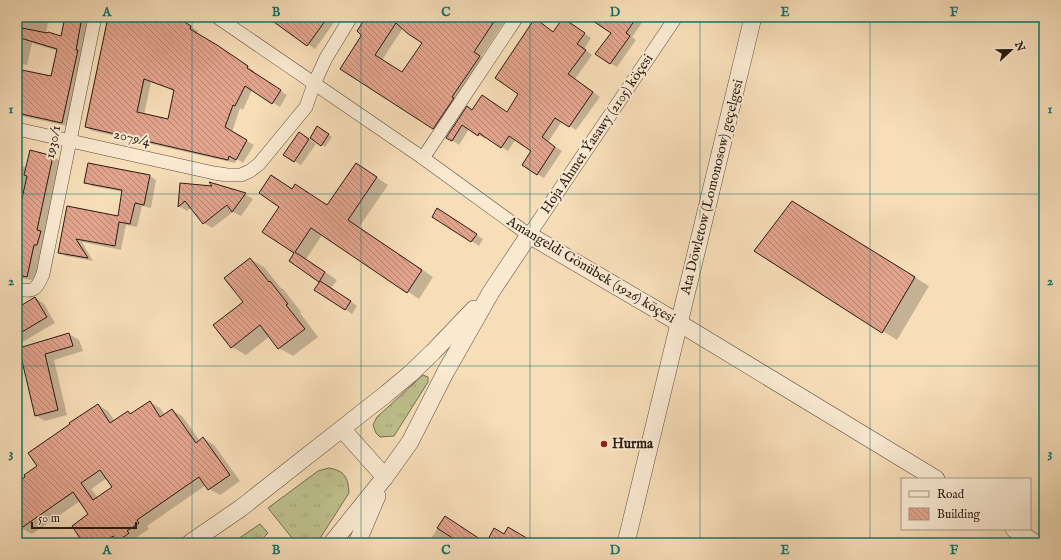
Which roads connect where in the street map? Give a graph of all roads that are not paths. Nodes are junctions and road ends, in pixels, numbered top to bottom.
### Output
1 (96, 17) edge
2 (217, 17) edge
3 (352, 17) edge
4 (517, 17) edge
5 (676, 17) edge
6 (753, 17) edge
7 (314, 84) junction
8 (17, 129) edge
9 (70, 140) junction
10 (423, 158) junction
11 (528, 235) junction
12 (17, 289) edge
13 (491, 292) junction
14 (679, 323) junction
15 (342, 429) junction
16 (385, 477) junction
17 (934, 478) edge
18 (1016, 530) edge
19 (190, 543) edge
20 (332, 543) edge
21 (357, 543) edge
22 (626, 543) edge
23 (1035, 543) edge

1 - 9 street, 1930/1
2 - 7 street, Amangeldi Gönübek (1926) köçesi
3 - 7 street
4 - 10 street
5 - 11 street, Hoja Ahmet Ýasawy (2105) köçesi
6 - 14 street, Ata Döwletow (Lomonosow) geçelgesi
7 - 9 street, 2079/4 / 2079/4
7 - 10 street, Amangeldi Gönübek (1926) köçesi
8 - 9 street, 2079/4 / 2079/4
9 - 12 street, 1930/1
10 - 11 street, Amangeldi Gönübek (1926) köçesi
11 - 13 street, Hoja Ahmet Ýasawy (2105) köçesi
11 - 14 street, Amangeldi Gönübek (1926) köçesi
13 - 15 street, Hoja Ahmet Ýasawy (2105) köçesi
13 - 16 street, Hoja Ahmet Ýasawy (2105) köçesi
14 - 17 street, Amangeldi Gönübek (1926) köçesi
14 - 22 street, Ata Döwletow (Lomonosow) geçelgesi
15 - 16 street
15 - 19 street, Hoja Ahmet Ýasawy (2105) köçesi
16 - 20 street, Hoja Ahmet Ýasawy (2105) köçesi
16 - 21 street, Hoja Ahmet Ýasawy (2105) köçesi
18 - 23 street

